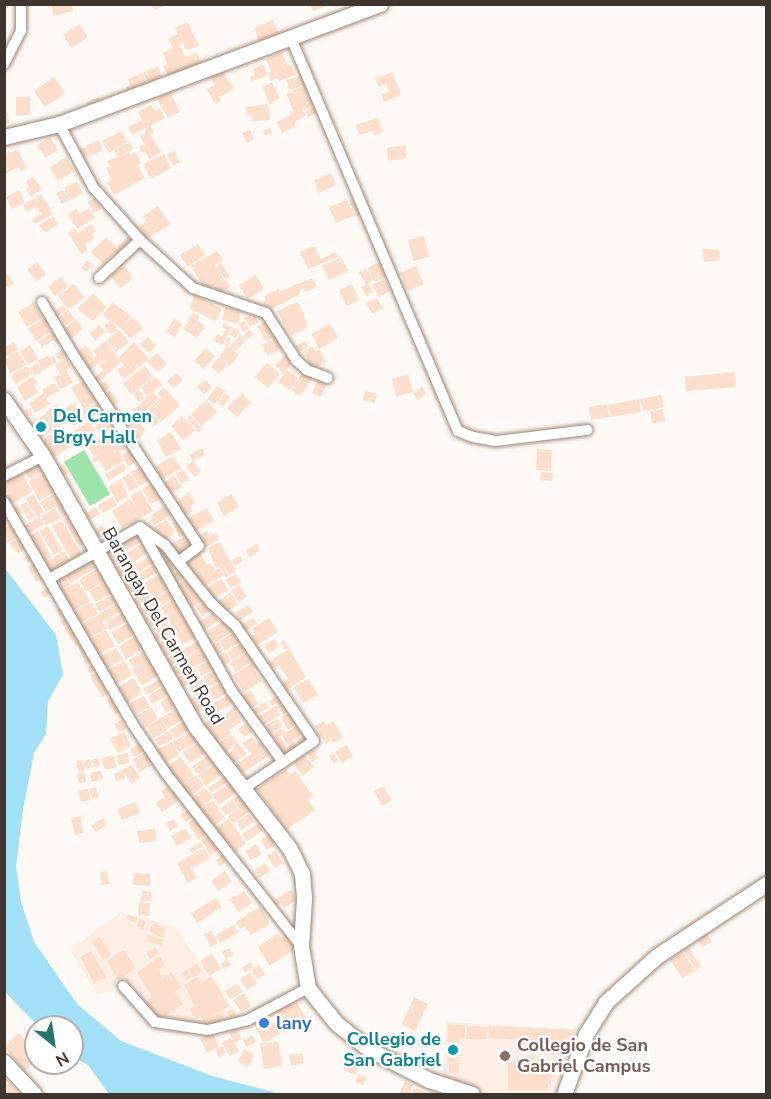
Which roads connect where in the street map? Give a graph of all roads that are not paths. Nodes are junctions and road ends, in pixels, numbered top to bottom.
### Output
1 (21, 4) edge
2 (380, 4) edge
3 (291, 38) junction
4 (4, 64) edge
5 (59, 124) junction
6 (4, 137) edge
7 (141, 240) junction
8 (99, 278) dead end
9 (42, 302) dead end
10 (328, 378) dead end
11 (4, 400) edge
12 (587, 430) dead end
13 (43, 456) junction
14 (4, 476) edge
15 (4, 502) edge
16 (140, 527) junction
17 (96, 551) junction
18 (178, 562) junction
19 (49, 579) junction
20 (283, 762) junction
21 (243, 789) junction
22 (766, 884) edge
23 (301, 946) junction
24 (123, 986) dead end
25 (308, 988) junction
26 (4, 1062) edge
27 (34, 1095) edge
28 (472, 1095) edge
29 (564, 1095) edge

1 - 4 street
2 - 3 street
3 - 5 street
3 - 12 street
5 - 6 street
5 - 7 street
7 - 8 street
7 - 10 street
9 - 18 street
11 - 13 street, Barangay Del Carmen Road
13 - 14 street
13 - 17 street, Barangay Del Carmen Road
15 - 19 street
16 - 17 street
16 - 18 street
16 - 20 street
17 - 19 street
17 - 21 street, Barangay Del Carmen Road
18 - 20 street
19 - 23 street
20 - 21 street
21 - 23 street, Barangay Del Carmen Road
22 - 29 street
23 - 25 street, Barangay Del Carmen Road
24 - 25 street
25 - 28 street, Barangay Del Carmen Road
26 - 27 street

